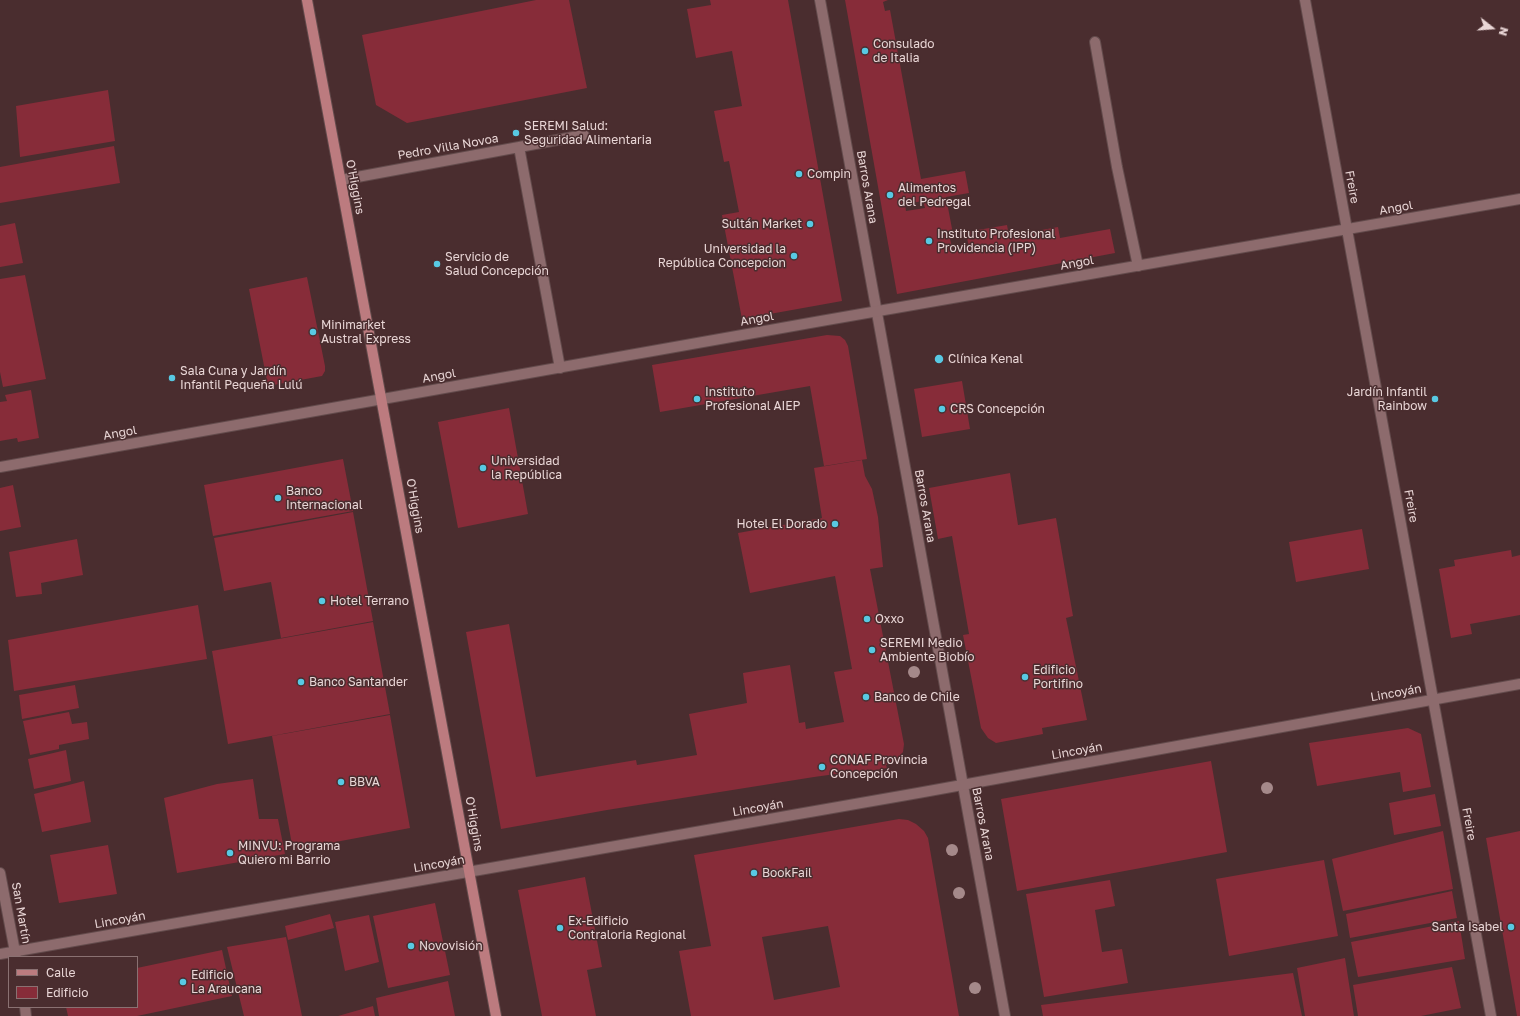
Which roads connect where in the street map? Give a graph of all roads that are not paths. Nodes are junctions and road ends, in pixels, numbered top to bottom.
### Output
1 (307, 0) edge
2 (820, 0) edge
3 (1305, 0) edge
4 (1095, 42) dead end
5 (584, 135) dead end
6 (519, 147) junction
7 (341, 180) junction
8 (1520, 199) edge
9 (1347, 230) junction
10 (1138, 266) junction
11 (877, 311) junction
12 (560, 368) junction
13 (382, 400) junction
14 (0, 468) edge
15 (1520, 684) edge
16 (1433, 700) junction
17 (963, 785) junction
18 (469, 872) junction
19 (0, 873) edge
20 (0, 954) edge
21 (15, 954) edge
22 (496, 1016) edge
23 (1005, 1016) edge
24 (1491, 1016) edge

1 - 7 main road, O'Higgins
2 - 11 street, Barros Arana
3 - 9 street, Freire
4 - 10 street
5 - 6 street, Pedro Villa Novoa
6 - 7 street, Pedro Villa Novoa
6 - 12 street
7 - 13 main road, O'Higgins
8 - 9 street, Angol
9 - 10 street, Angol
9 - 16 street, Freire
10 - 11 street, Angol
11 - 12 street, Angol
11 - 17 street, Barros Arana
12 - 13 street, Angol
13 - 14 street, Angol
13 - 18 main road, O'Higgins
15 - 16 street, Lincoyán
16 - 17 street, Lincoyán
16 - 24 street, Freire
17 - 18 street, Lincoyán
17 - 23 street, Barros Arana
18 - 21 street, Lincoyán
18 - 22 main road, O'Higgins
19 - 21 street, San Martín
20 - 21 street, Lincoyán

